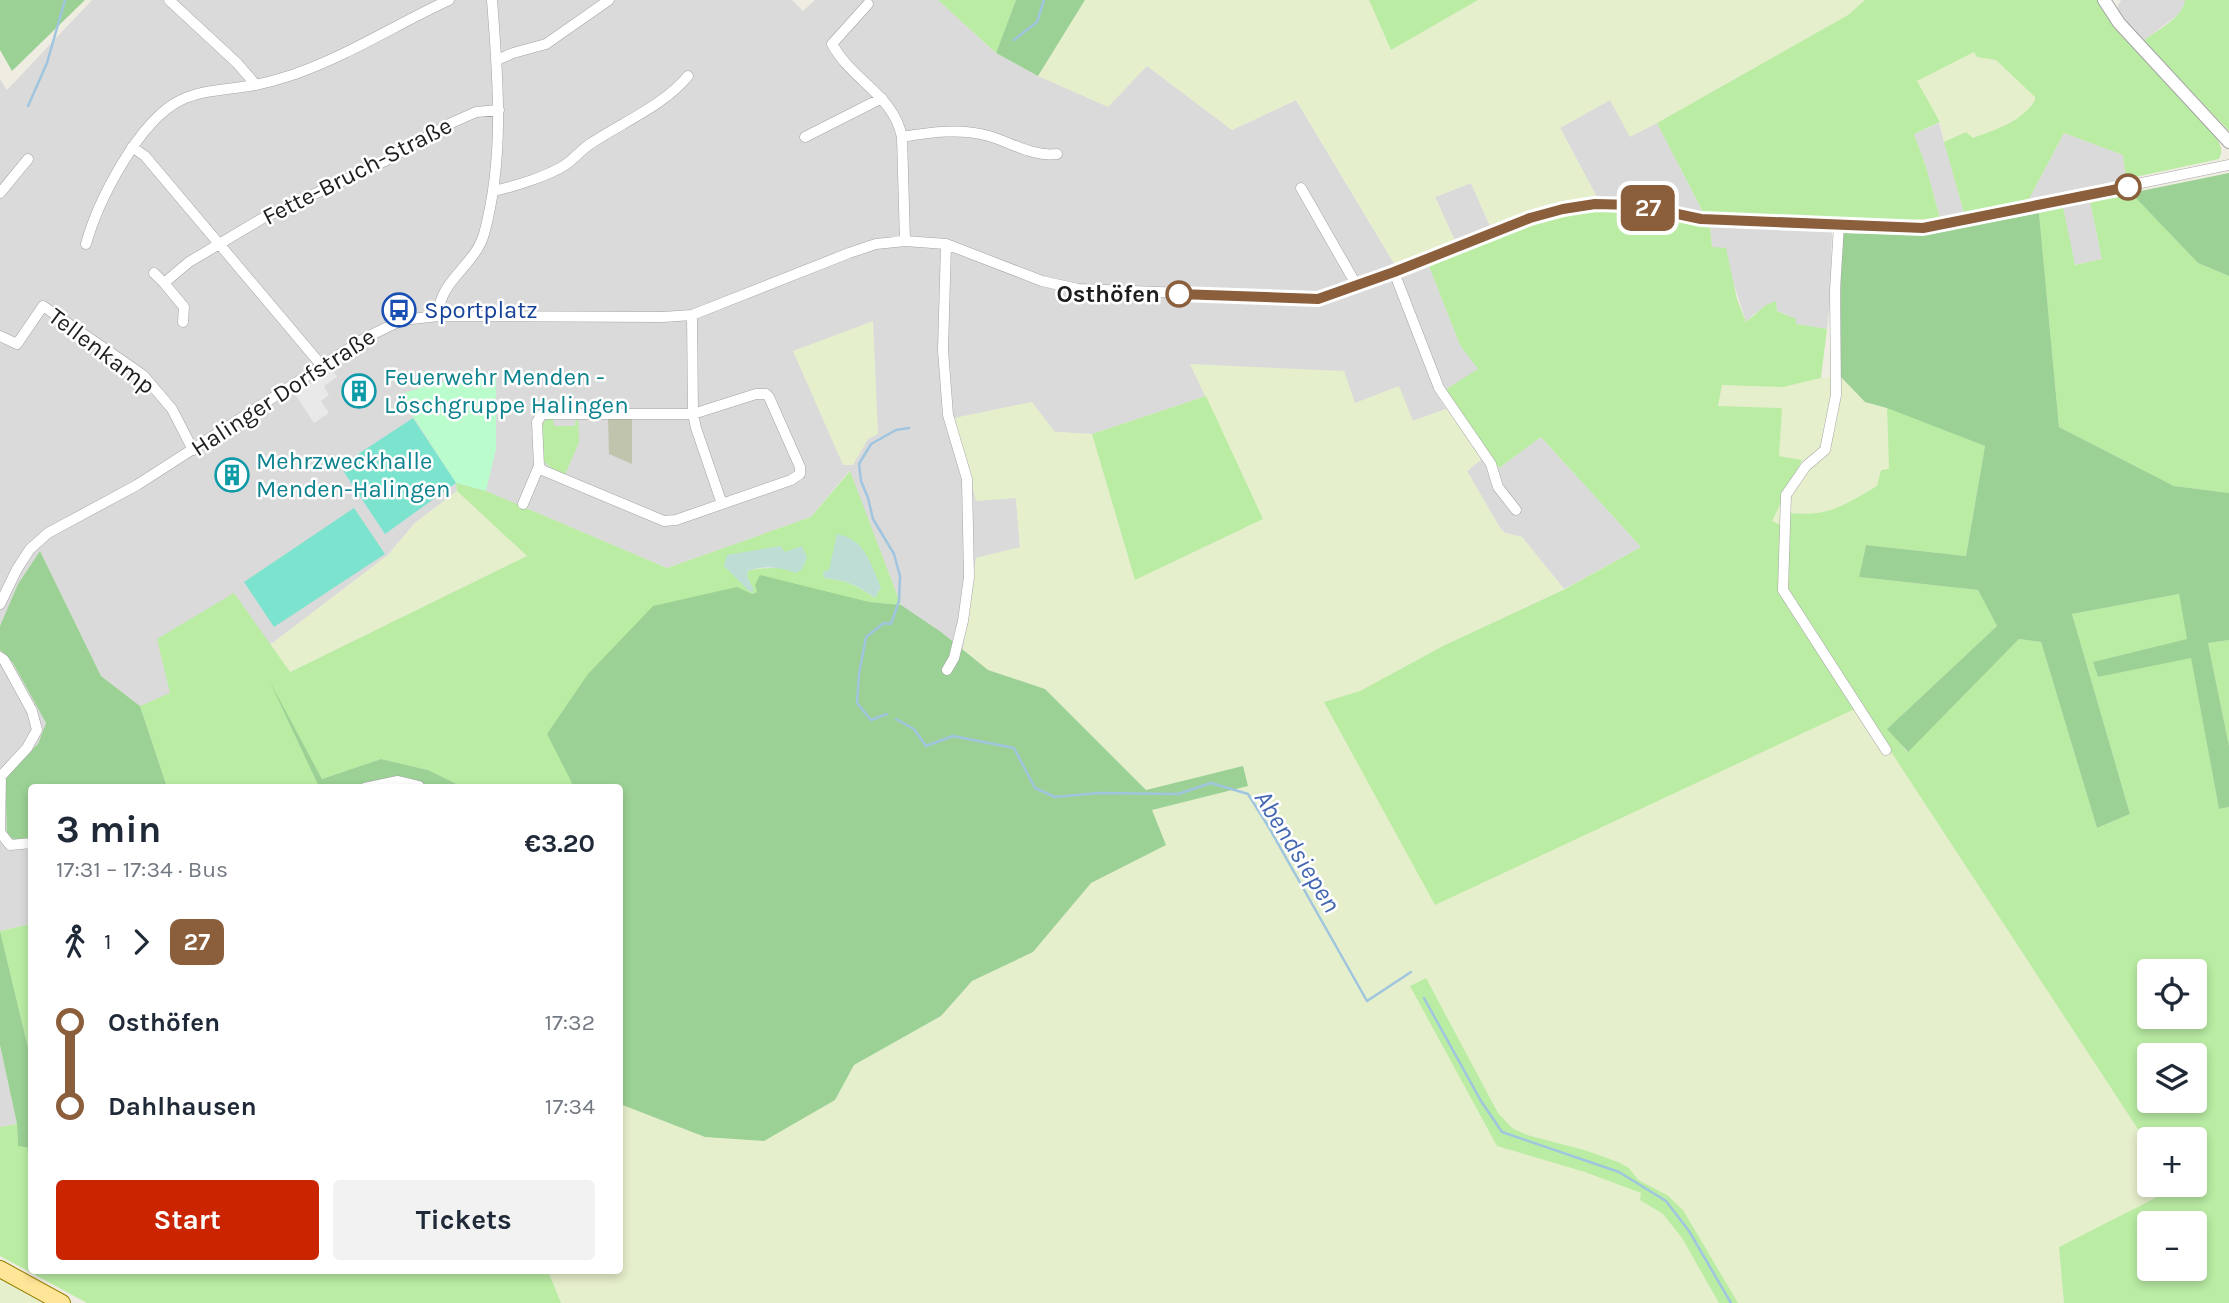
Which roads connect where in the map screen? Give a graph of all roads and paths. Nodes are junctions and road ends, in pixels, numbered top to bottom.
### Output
1 (169, 0) edge
2 (449, 0) edge
3 (492, 0) edge
4 (608, 0) edge
5 (2104, 0) edge
6 (867, 4) dead end
7 (497, 60) junction
8 (688, 76) dead end
9 (256, 85) junction
10 (882, 98) junction
11 (499, 110) junction
12 (805, 136) dead end
13 (902, 138) junction
14 (2229, 142) edge
15 (132, 147) junction
16 (1057, 154) dead end
17 (28, 159) dead end
18 (2229, 165) edge
19 (1301, 188) dead end
20 (494, 191) junction
21 (0, 192) edge
22 (1839, 225) junction
23 (905, 241) junction
24 (86, 244) dead end
25 (946, 244) junction
26 (219, 245) junction
27 (1394, 272) junction
28 (153, 273) dead end
29 (164, 283) junction
30 (1357, 286) junction
31 (692, 315) junction
32 (439, 316) junction
33 (183, 322) dead end
34 (0, 336) edge
35 (322, 366) junction
36 (693, 414) junction
37 (193, 450) junction
38 (539, 466) junction
39 (722, 504) junction
40 (523, 505) dead end
41 (1516, 510) dead end
42 (0, 604) edge
43 (0, 657) edge
44 (947, 670) dead end
45 (1886, 750) dead end
46 (382, 784) edge
47 (412, 784) edge
48 (28, 843) edge
49 (0, 1269) edge
50 (62, 1303) edge

1 - 9 street
2 - 9 street
3 - 7 street
4 - 7 street
5 - 14 street
6 - 10 street
7 - 11 street
8 - 20 street
9 - 15 street
10 - 12 street
10 - 13 street
11 - 20 street
11 - 26 street, Fette-Bruch-Straße
13 - 16 street
13 - 23 street
15 - 24 street
15 - 26 street
17 - 21 street
18 - 22 street, Halinger Dorfstraße
19 - 30 street
20 - 32 street
22 - 27 street, Halinger Dorfstraße
22 - 45 street
23 - 25 street, Halinger Dorfstraße
23 - 31 street, Halinger Dorfstraße
25 - 30 street, Halinger Dorfstraße
25 - 44 street
26 - 29 street, Fette-Bruch-Straße
26 - 35 street
27 - 30 street, Halinger Dorfstraße
27 - 41 street
28 - 29 street
29 - 33 street
31 - 32 street, Halinger Dorfstraße
31 - 36 street
32 - 35 street, Halinger Dorfstraße
34 - 37 street, Tellenkamp
35 - 37 street, Halinger Dorfstraße
36 - 38 street
36 - 39 street
36 - 39 street
37 - 42 street, Halinger Dorfstraße
38 - 39 street
38 - 40 street
43 - 48 street
46 - 47 street
49 - 50 main road

